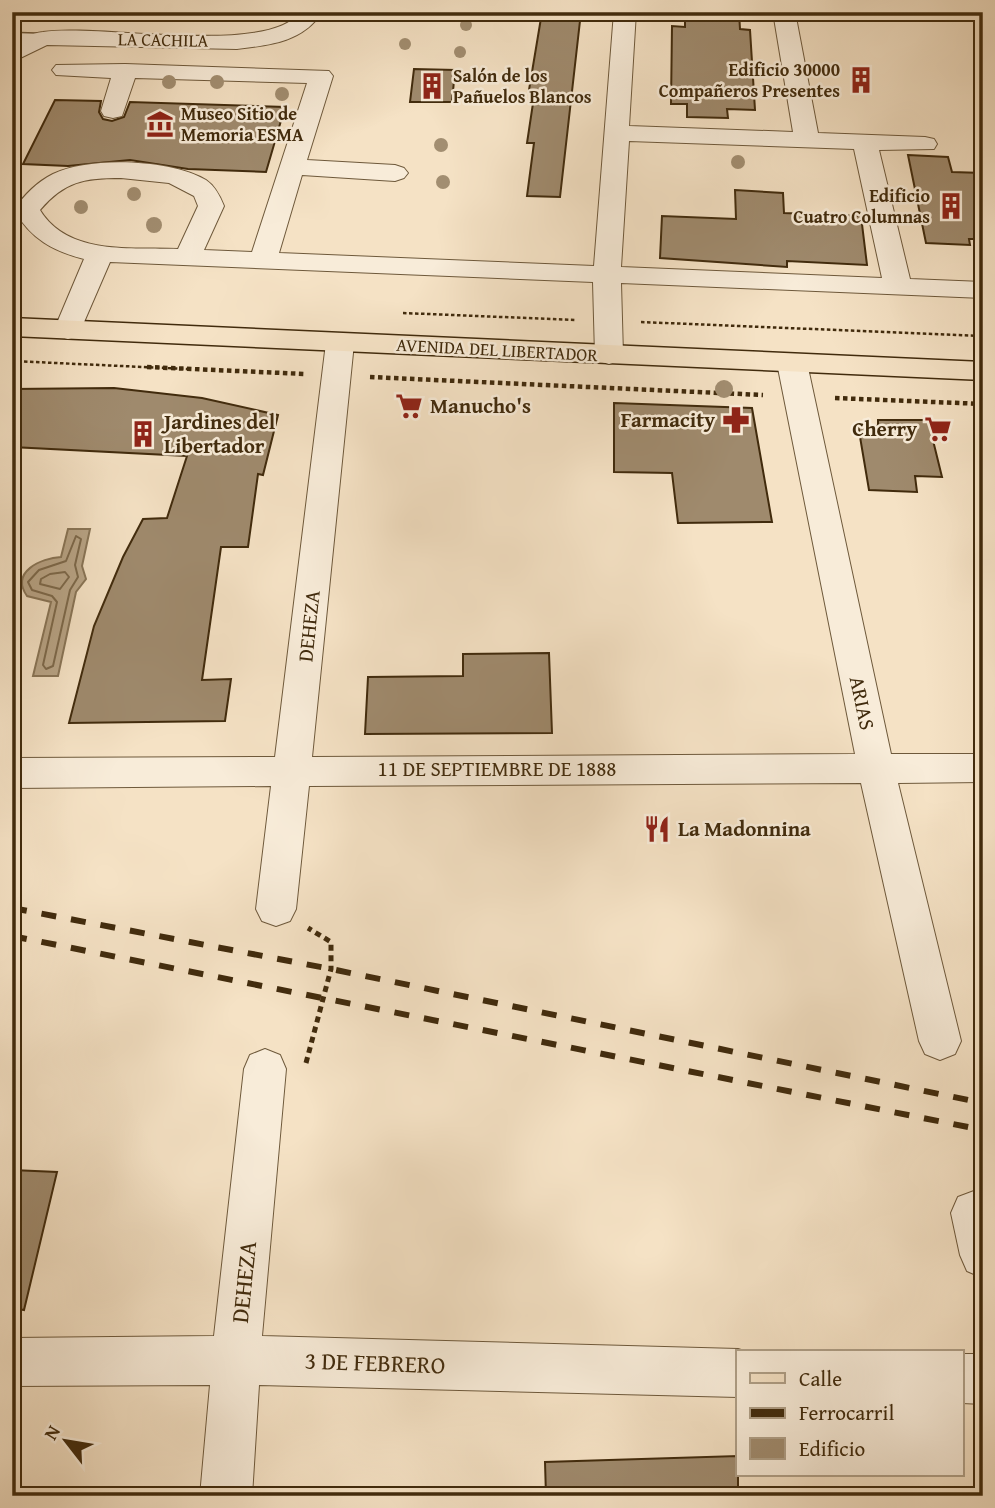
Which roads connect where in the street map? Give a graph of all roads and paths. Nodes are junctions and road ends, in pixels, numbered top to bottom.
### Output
1 (311, 12) edge
2 (625, 12) edge
3 (785, 12) edge
4 (12, 37) edge
5 (44, 38) junction
6 (12, 55) edge
7 (64, 70) dead end
8 (125, 71) junction
9 (113, 111) dead end
10 (617, 133) junction
11 (807, 140) junction
12 (864, 142) junction
13 (925, 144) dead end
14 (292, 167) junction
15 (396, 173) dead end
16 (100, 254) junction
17 (187, 258) junction
18 (263, 260) junction
19 (607, 275) junction
20 (898, 288) junction
21 (983, 290) edge
22 (401, 313) dead end
23 (608, 321) junction
24 (967, 326) dead end
25 (12, 327) edge
26 (68, 330) junction
27 (967, 336) junction
28 (983, 336) edge
29 (968, 342) dead end
30 (340, 343) junction
31 (609, 355) junction
32 (12, 361) edge
33 (792, 363) junction
34 (983, 372) edge
35 (337, 376) junction
36 (798, 397) junction
37 (983, 404) edge
38 (876, 768) junction
39 (983, 768) edge
40 (292, 770) junction
41 (12, 773) edge
42 (276, 909) joint
43 (940, 1041) dead end
44 (265, 1069) joint
45 (236, 1360) junction
46 (12, 1362) edge
47 (736, 1373) edge
48 (964, 1378) edge
49 (983, 1379) edge
50 (226, 1496) edge

1 - 5 street, LA CACHILA
2 - 10 street
3 - 11 street
4 - 5 lane
5 - 6 street
7 - 8 street
8 - 9 street
8 - 14 street
10 - 11 street
10 - 19 street
11 - 12 street
12 - 13 street
12 - 20 street
14 - 15 street
14 - 18 street
16 - 17 street
16 - 17 street
16 - 26 street
17 - 18 street
18 - 19 street
19 - 20 street
19 - 23 street
20 - 21 street
22 - 23 path
23 - 27 path
23 - 31 street
24 - 27 path
25 - 26 main road, AVENIDA DEL LIBERTADOR
26 - 30 main road, AVENIDA DEL LIBERTADOR
27 - 28 path
27 - 29 path
30 - 31 main road, AVENIDA DEL LIBERTADOR
30 - 35 street, DEHEZA
31 - 33 main road, AVENIDA DEL LIBERTADOR
32 - 35 path
33 - 34 main road, AVENIDA DEL LIBERTADOR
33 - 36 street, ARIAS
35 - 36 path
35 - 40 street, DEHEZA
36 - 37 path
36 - 38 street, ARIAS
38 - 39 street, 11 DE SEPTIEMBRE DE 1888
38 - 40 street, 11 DE SEPTIEMBRE DE 1888
38 - 43 street, ARIAS
40 - 41 street, 11 DE SEPTIEMBRE DE 1888
40 - 42 street, DEHEZA
42 - 44 path
44 - 45 street, DEHEZA
45 - 46 street, 3 DE FEBRERO
45 - 47 street, 3 DE FEBRERO
45 - 50 street, DEHEZA
48 - 49 street

